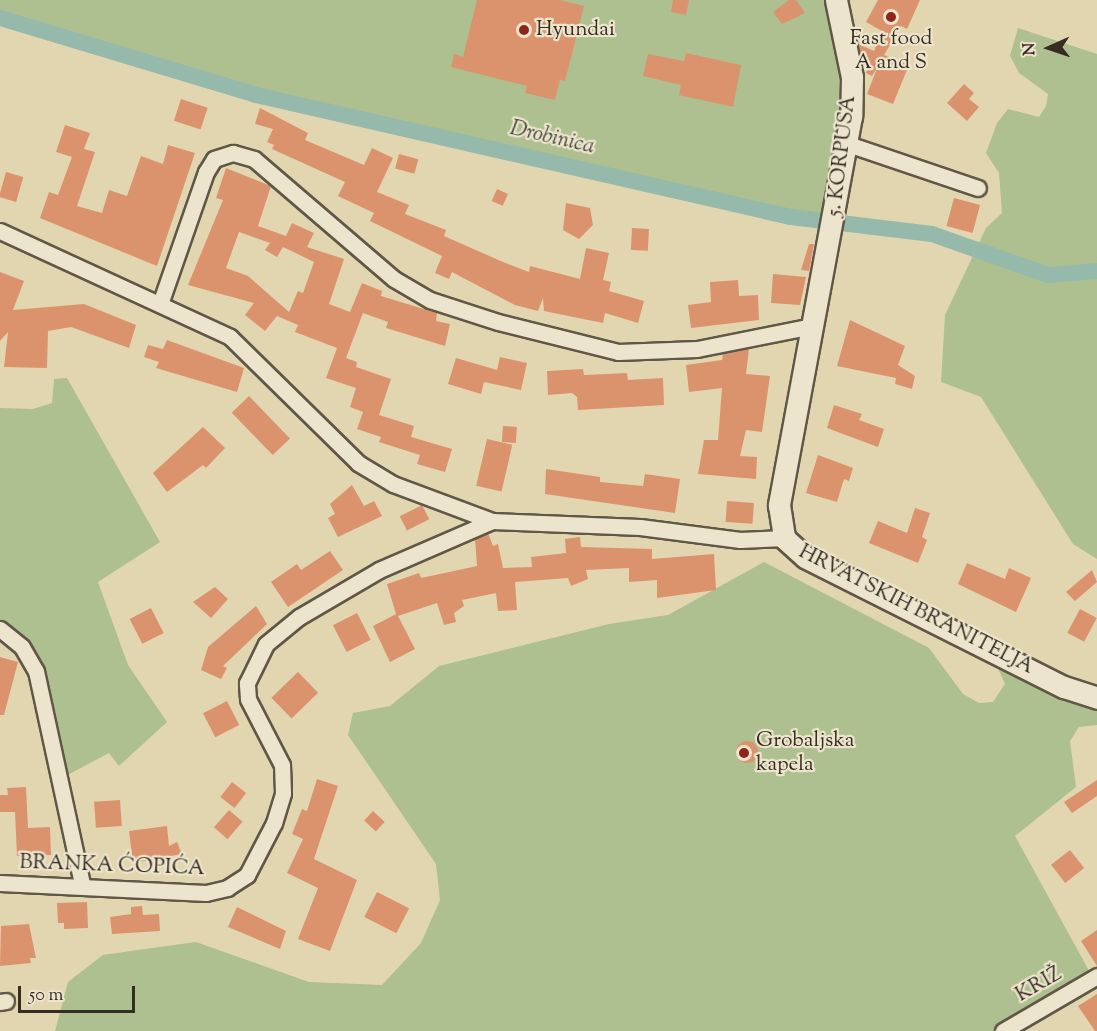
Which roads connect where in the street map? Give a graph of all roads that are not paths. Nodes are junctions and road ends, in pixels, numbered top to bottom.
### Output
1 (836, 0) edge
2 (848, 144) junction
3 (978, 188) dead end
4 (0, 231) edge
5 (830, 241) joint
6 (160, 304) junction
7 (812, 326) junction
8 (492, 521) junction
9 (784, 538) junction
10 (0, 629) edge
11 (1097, 698) edge
12 (0, 883) edge
13 (82, 884) junction
14 (1097, 976) edge
15 (1003, 1031) edge

1 - 2 street, 5. KORPUSA
2 - 3 street
2 - 5 street, 5. KORPUSA
4 - 6 street
5 - 7 street, HRVATSKIH BRANITELJA
6 - 7 street
6 - 8 street
7 - 9 street, HRVATSKIH BRANITELJA
8 - 9 street
8 - 13 street, BRANKA ĆOPIĆA
9 - 11 street, HRVATSKIH BRANITELJA
10 - 13 street
12 - 13 street, BRANKA ĆOPIĆA
14 - 15 street, KRIŽ

